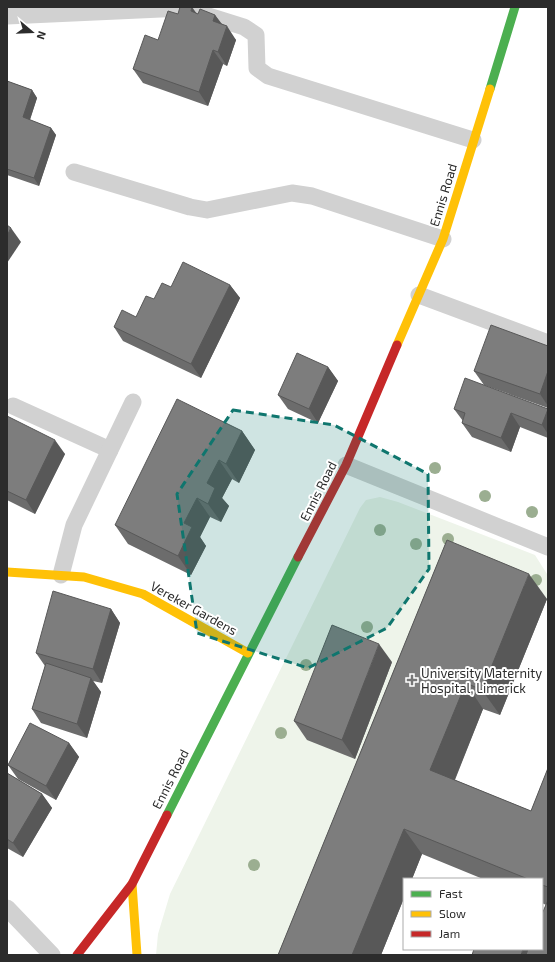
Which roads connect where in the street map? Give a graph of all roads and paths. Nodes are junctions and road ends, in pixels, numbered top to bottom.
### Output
1 (514, 7) edge
2 (7, 16) edge
3 (473, 140) junction
4 (74, 172) dead end
5 (443, 239) junction
6 (419, 295) junction
7 (548, 343) edge
8 (134, 402) dead end
9 (13, 406) dead end
10 (110, 450) junction
11 (346, 465) junction
12 (548, 547) edge
13 (7, 572) edge
14 (61, 575) junction
15 (248, 653) junction
16 (132, 884) junction
17 (7, 908) edge
18 (52, 955) edge
19 (77, 955) edge
20 (137, 955) edge

1 - 3 main road, Ennis Road
2 - 3 lane
3 - 5 main road, Ennis Road
4 - 5 lane
5 - 6 main road, Ennis Road
6 - 7 lane
6 - 11 main road, Ennis Road
8 - 10 lane
9 - 10 lane
10 - 14 lane
11 - 12 lane
11 - 15 main road, Ennis Road
13 - 14 main road, Vereker Gardens
14 - 15 main road, Vereker Gardens
15 - 16 main road, Ennis Road
16 - 19 main road, Ennis Road
16 - 20 main road
17 - 18 lane

